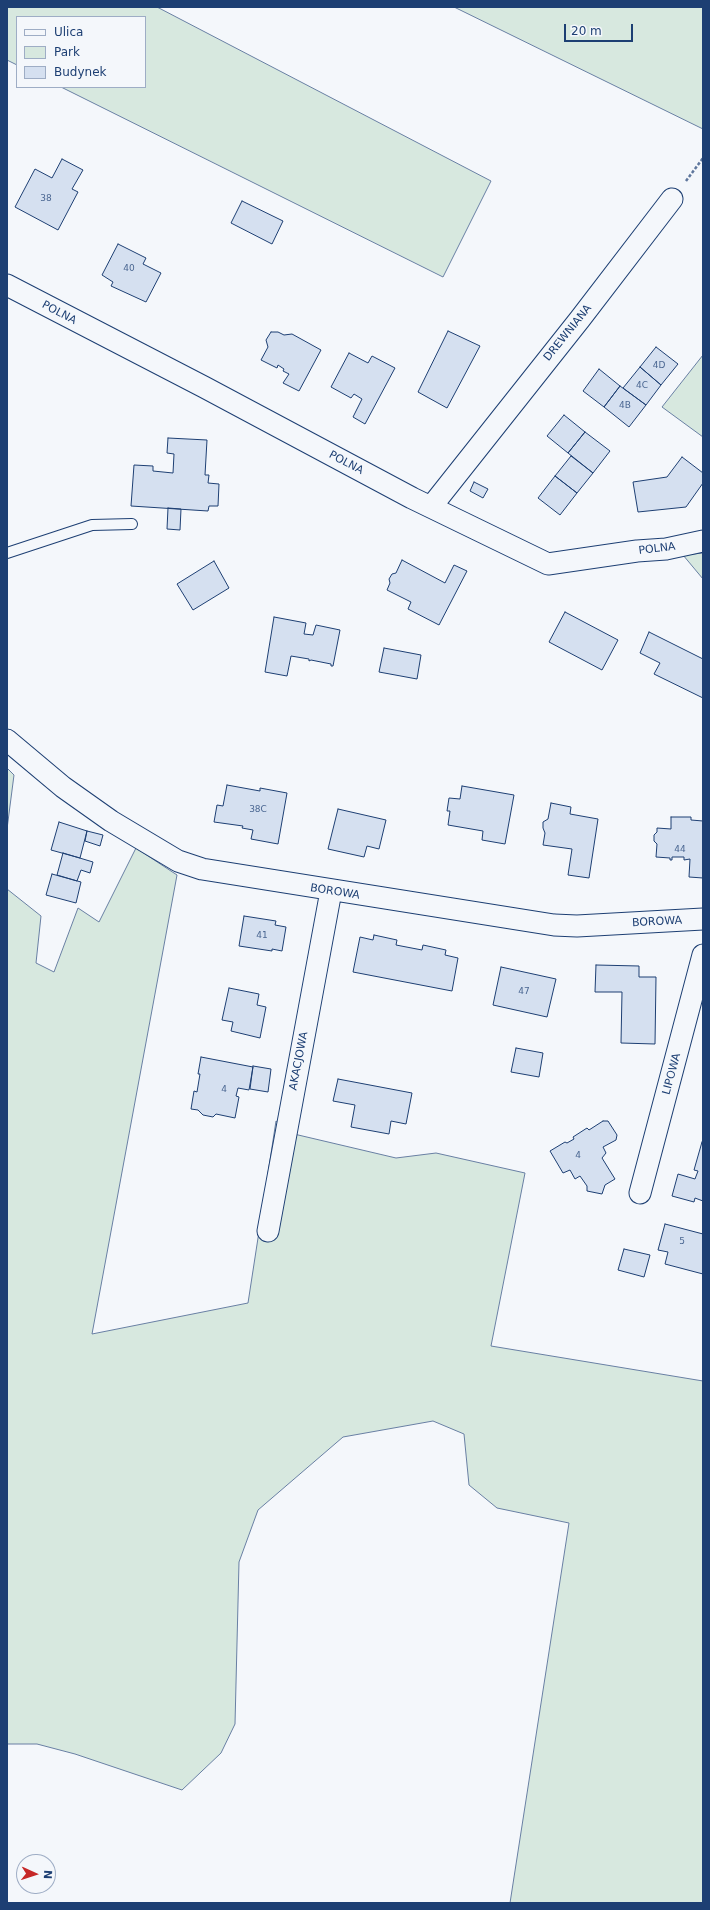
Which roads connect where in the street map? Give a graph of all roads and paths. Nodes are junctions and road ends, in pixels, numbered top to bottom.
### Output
1 (703, 158) edge
2 (672, 199) joint
3 (7, 286) edge
4 (431, 507) junction
5 (132, 524) dead end
6 (703, 541) edge
7 (7, 553) edge
8 (7, 740) edge
9 (331, 891) junction
10 (703, 919) edge
11 (703, 955) edge
12 (640, 1193) dead end
13 (268, 1231) dead end

1 - 2 path
2 - 4 street, DREWNIANA
3 - 4 street, POLNA
4 - 6 street, POLNA
5 - 7 lane
8 - 9 street, BOROWA
9 - 10 street, BOROWA
9 - 13 street, AKACJOWA
11 - 12 street, LIPOWA

